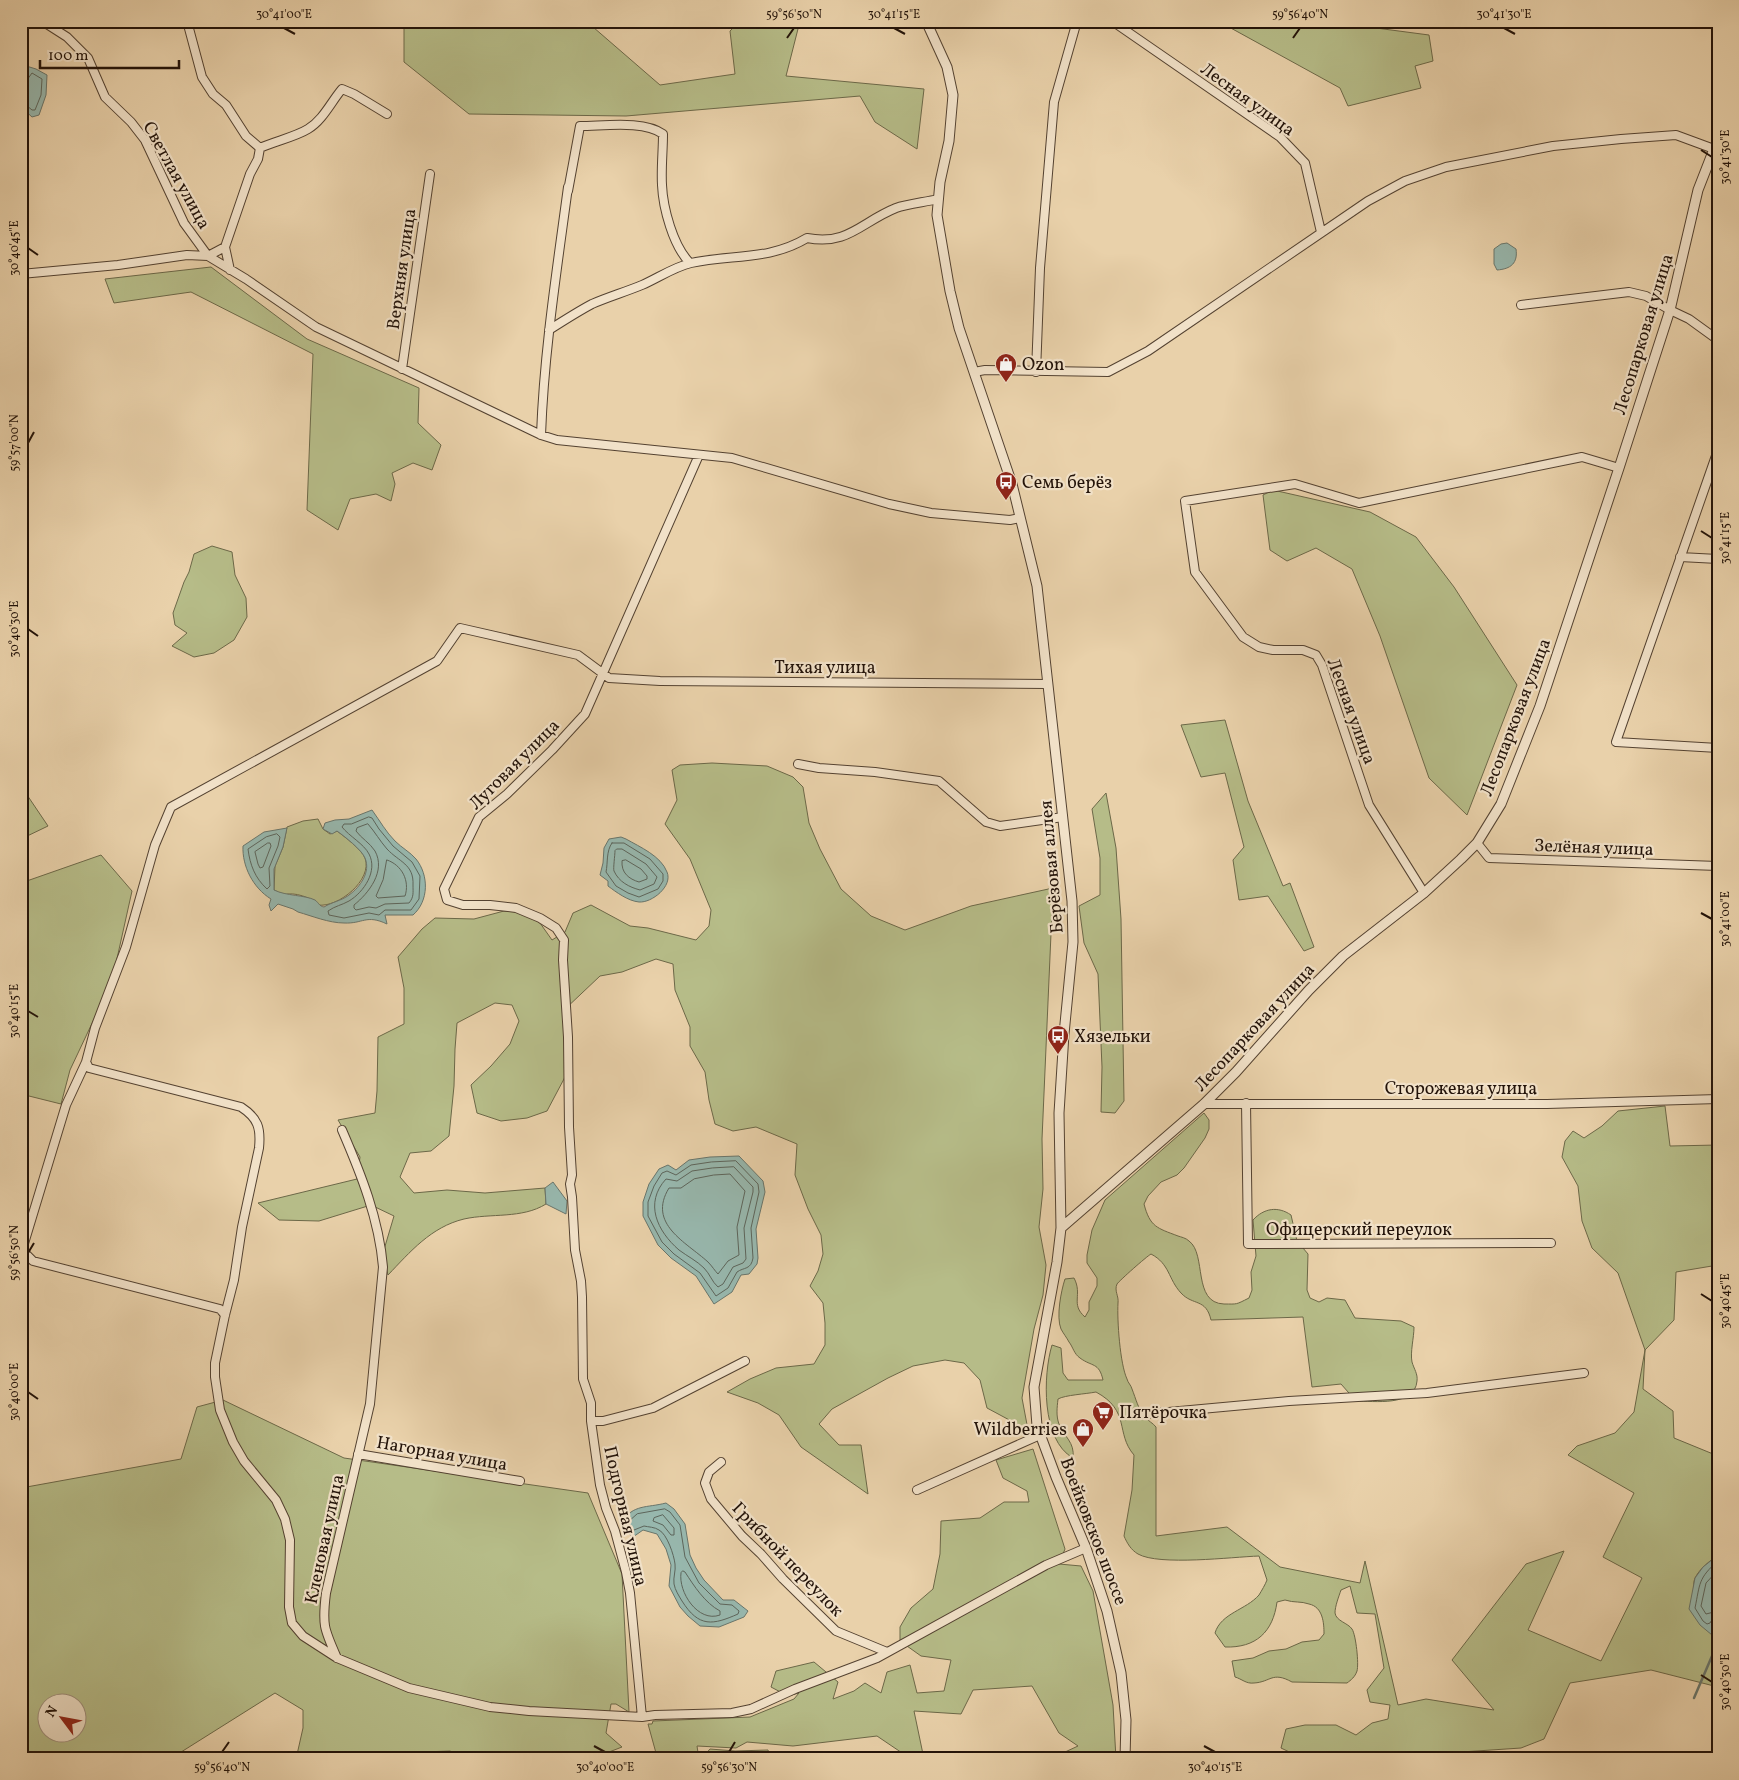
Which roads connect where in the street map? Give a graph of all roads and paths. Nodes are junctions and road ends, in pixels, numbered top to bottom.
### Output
1 (42, 21) edge
2 (187, 21) edge
3 (926, 21) edge
4 (1078, 21) edge
5 (1112, 21) edge
6 (387, 114) dead end
7 (1716, 146) edge
8 (260, 148) junction
9 (430, 174) dead end
10 (938, 199) junction
11 (1321, 232) junction
12 (225, 247) junction
13 (208, 256) junction
14 (690, 263) junction
15 (230, 270) junction
16 (21, 274) edge
17 (1522, 305) dead end
18 (1670, 310) junction
19 (549, 330) junction
20 (1718, 340) edge
21 (402, 369) junction
22 (974, 372) junction
23 (1036, 372) junction
24 (541, 435) junction
25 (1718, 450) edge
26 (698, 454) junction
27 (1619, 468) junction
28 (1020, 518) junction
29 (1680, 557) junction
30 (1718, 559) edge
31 (603, 674) junction
32 (1048, 684) junction
33 (1718, 748) edge
34 (798, 764) dead end
35 (1063, 817) junction
36 (1476, 843) junction
37 (1718, 866) edge
38 (1424, 893) junction
39 (86, 1062) junction
40 (1718, 1098) edge
41 (1246, 1103) junction
42 (1204, 1104) junction
43 (342, 1130) dead end
44 (572, 1175) joint
45 (1061, 1228) junction
46 (1551, 1243) dead end
47 (225, 1315) junction
48 (745, 1361) dead end
49 (1584, 1374) dead end
50 (1136, 1415) dead end
51 (591, 1421) junction
52 (1040, 1435) junction
53 (358, 1454) junction
54 (721, 1462) dead end
55 (520, 1481) dead end
56 (917, 1490) dead end
57 (1086, 1548) junction
58 (887, 1652) junction
59 (337, 1658) junction
60 (642, 1717) junction
61 (1125, 1759) edge

1 - 13 street, Светлая улица
2 - 8 street
3 - 10 street
4 - 23 street
5 - 11 street, Лесная улица
6 - 8 street
7 - 11 street
7 - 18 street, Лесопарковая улица
8 - 12 street
9 - 21 street, Верхняя улица
10 - 14 street
10 - 22 street
11 - 23 street
12 - 13 street
12 - 15 street
13 - 15 street
13 - 16 street
14 - 19 street
14 - 19 street
15 - 21 street
17 - 18 street
18 - 20 street
18 - 27 street, Лесопарковая улица
19 - 24 street
21 - 24 street
22 - 23 street
22 - 28 street, Берёзовая аллея
24 - 26 street
25 - 29 street
26 - 28 street
26 - 31 street, Луговая улица
27 - 36 street, Лесопарковая улица
27 - 38 street, Лесная улица
28 - 32 street, Берёзовая аллея
29 - 30 street
29 - 33 street
31 - 32 street, Тихая улица
31 - 39 street
31 - 44 street, Луговая улица
32 - 35 street, Берёзовая аллея
34 - 35 street
35 - 45 street, Берёзовая аллея
36 - 37 street, Зелёная улица
36 - 38 street, Лесопарковая улица
38 - 42 street, Лесопарковая улица
39 - 47 street, Кленовая улица
39 - 47 street
40 - 41 street, Сторожевая улица
41 - 42 street, Сторожевая улица
41 - 46 street, Офицерский переулок
42 - 45 street, Лесопарковая улица
43 - 53 street, Кленовая улица
44 - 51 street, Подгорная улица
45 - 52 street, Воейковское шоссе
47 - 59 street, Кленовая улица
48 - 51 street
49 - 50 street
51 - 60 street, Подгорная улица
52 - 56 street
52 - 57 street, Воейковское шоссе
53 - 55 street, Нагорная улица
53 - 59 street, Кленовая улица
54 - 58 street, Грибной переулок
57 - 58 street
57 - 61 street, Воейковское шоссе
58 - 60 street
59 - 60 street

